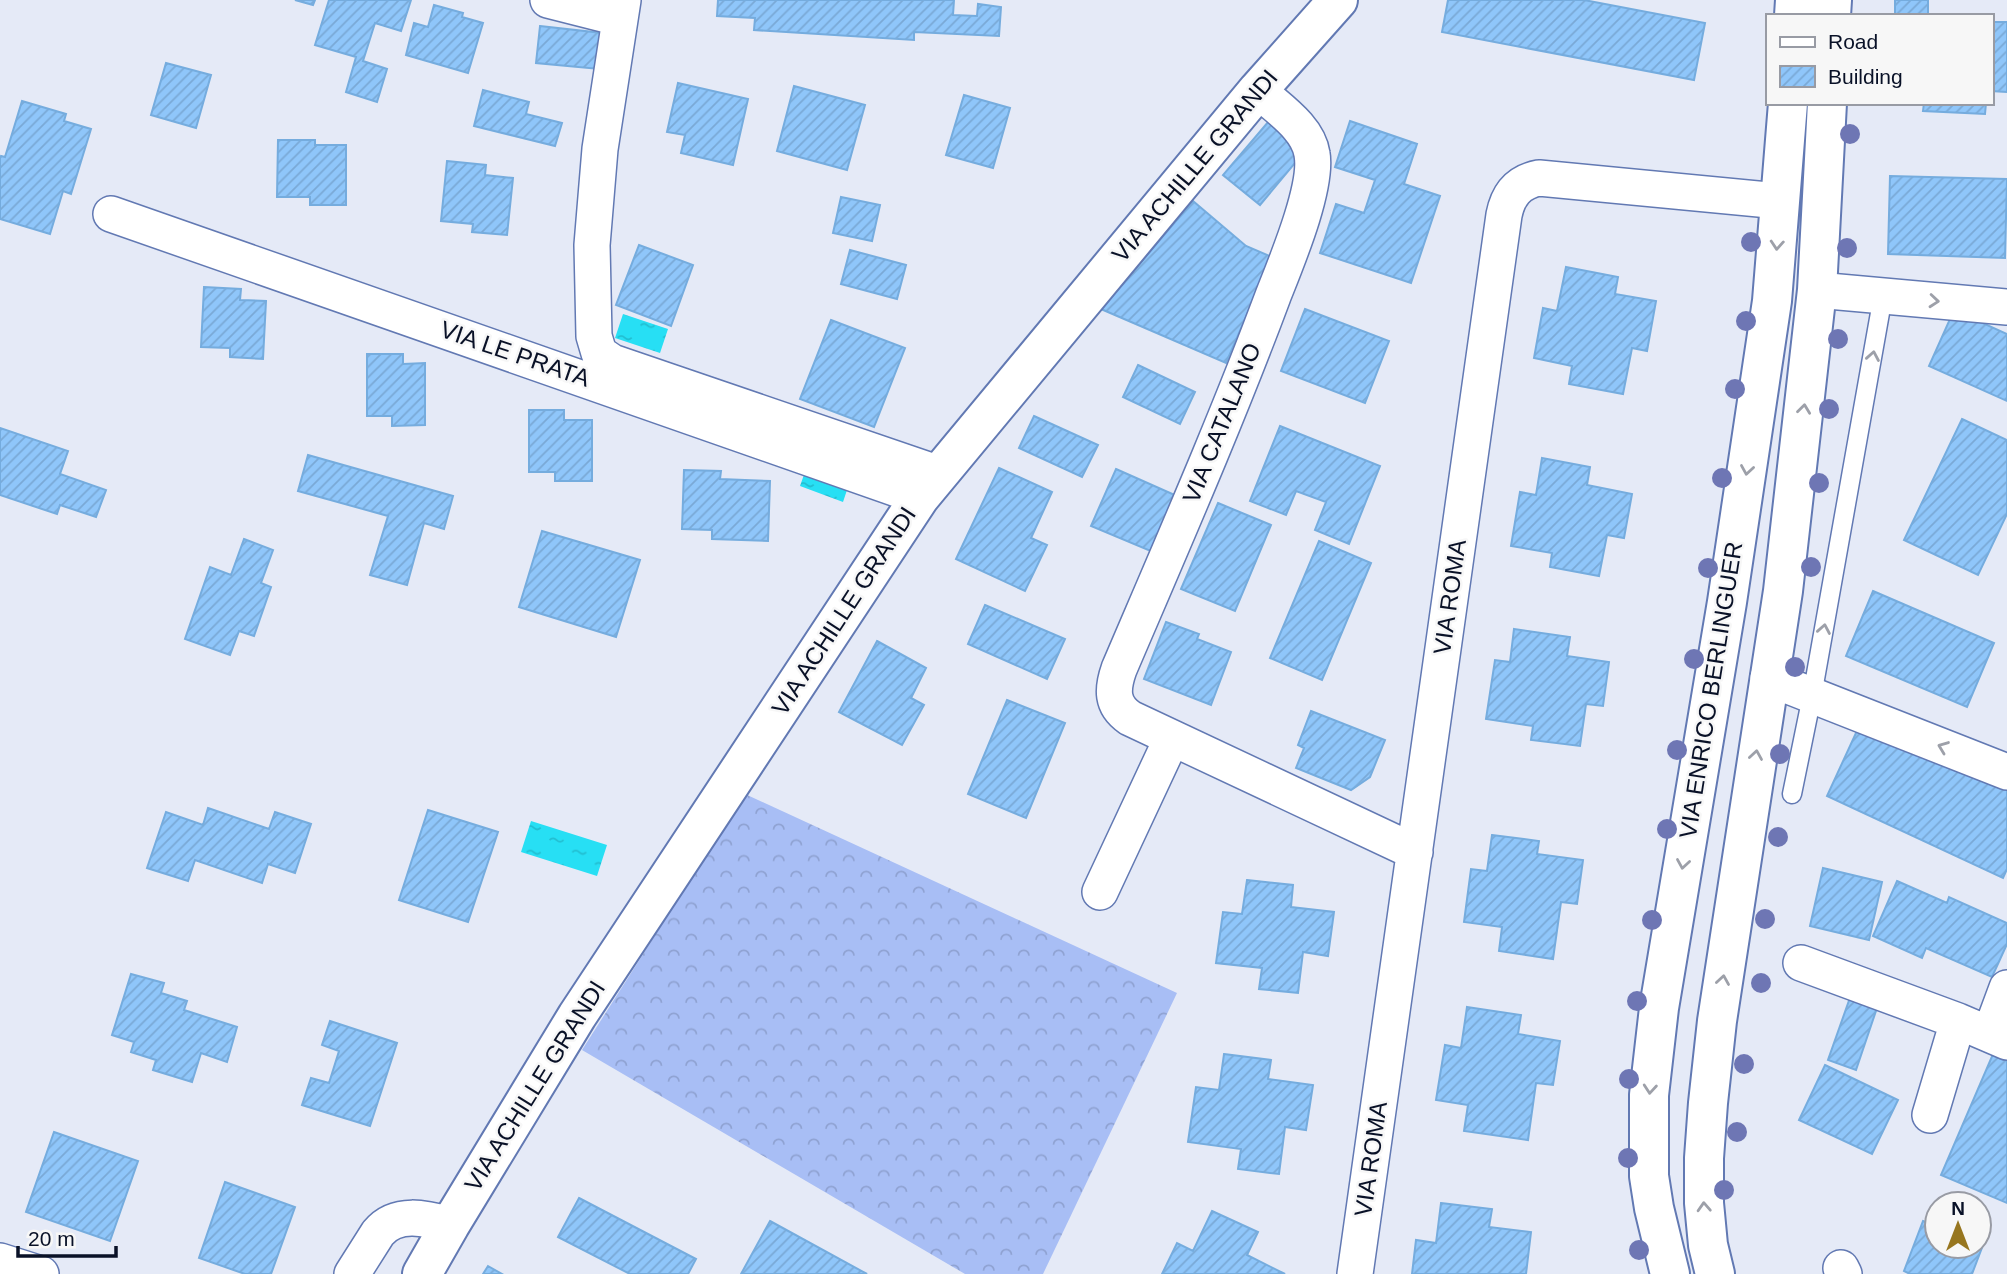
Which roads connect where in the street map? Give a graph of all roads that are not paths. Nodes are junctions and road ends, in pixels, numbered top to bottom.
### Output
1 (548, 0) edge
2 (1338, 0) edge
3 (621, 9) edge
4 (1258, 90) junction
5 (1788, 105) edge
6 (1827, 105) edge
7 (1780, 201) junction
8 (111, 214) dead end
9 (1817, 290) junction
10 (1883, 296) junction
11 (2007, 307) edge
12 (928, 485) junction
13 (1768, 678) junction
14 (1812, 696) junction
15 (1172, 738) junction
16 (2007, 772) edge
17 (1792, 794) dead end
18 (1415, 852) junction
19 (1100, 892) dead end
20 (1801, 963) dead end
21 (2007, 988) edge
22 (1958, 1021) junction
23 (1998, 1038) edge
24 (1930, 1115) dead end
25 (450, 1225) junction
26 (0, 1261) edge
27 (41, 1274) edge
28 (352, 1274) edge
29 (422, 1274) edge
30 (1355, 1274) edge
31 (1670, 1274) edge
32 (1715, 1274) edge

1 - 3 street, VIA LE PRATA
2 - 4 main road, VIA ACHILLE GRANDI
3 - 12 street, VIA LE PRATA
4 - 12 main road, VIA ACHILLE GRANDI
4 - 15 street, VIA CATALANO
5 - 7 main road, VIA ENRICO BERLINGUER
6 - 9 main road
7 - 18 street, VIA ROMA
7 -> 31 main road, VIA ENRICO BERLINGUER
8 - 12 street, VIA LE PRATA
9 - 10 street
13 -> 9 main road
10 -> 11 street
14 -> 10 lane
12 - 25 main road, VIA ACHILLE GRANDI
13 - 14 street
32 -> 13 main road
16 -> 14 street
14 - 17 lane
15 - 18 street, VIA CATALANO
15 - 19 street
18 - 30 street, VIA ROMA
20 - 22 street
21 - 23 street
22 - 23 street
22 - 24 street
25 - 28 street
25 - 29 main road, VIA ACHILLE GRANDI
26 - 27 street

